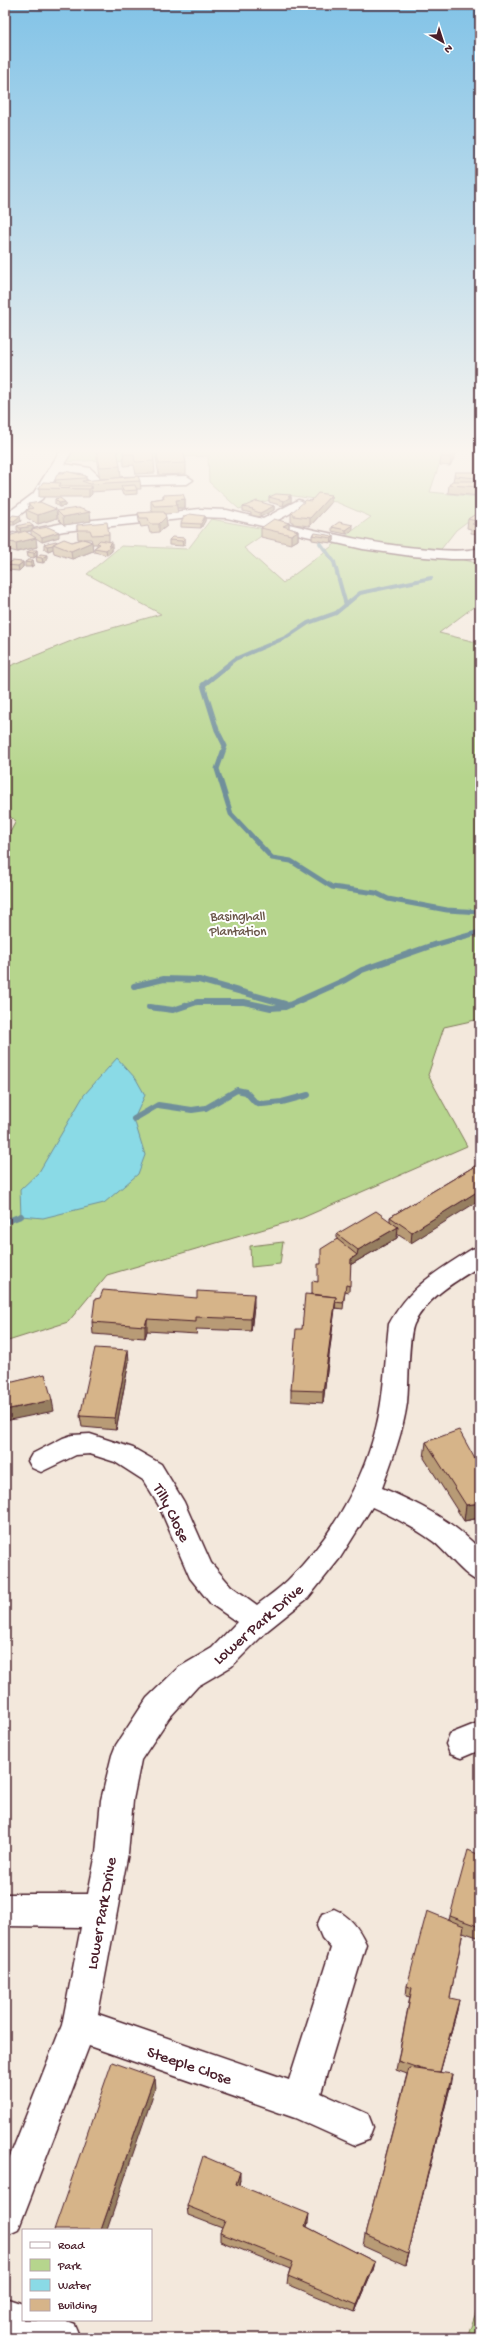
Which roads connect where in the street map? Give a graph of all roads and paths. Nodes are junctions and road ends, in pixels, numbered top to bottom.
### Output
1 (480, 1255) edge
2 (41, 1461) dead end
3 (366, 1493) junction
4 (480, 1570) edge
5 (258, 1621) junction
6 (5, 1910) edge
7 (101, 1911) junction
8 (334, 1926) dead end
9 (79, 2025) junction
10 (300, 2102) junction
11 (355, 2127) dead end
12 (5, 2218) edge
13 (5, 2317) edge
14 (60, 2338) edge

1 - 3 street, Lower Park Drive
2 - 5 street, Tilly Close
3 - 4 street
3 - 5 street, Lower Park Drive
5 - 7 street, Lower Park Drive
6 - 7 street
7 - 9 street, Lower Park Drive
8 - 10 street
9 - 10 street, Steeple Close
9 - 12 street, Lower Park Drive
10 - 11 street, Steeple Close
13 - 14 street

